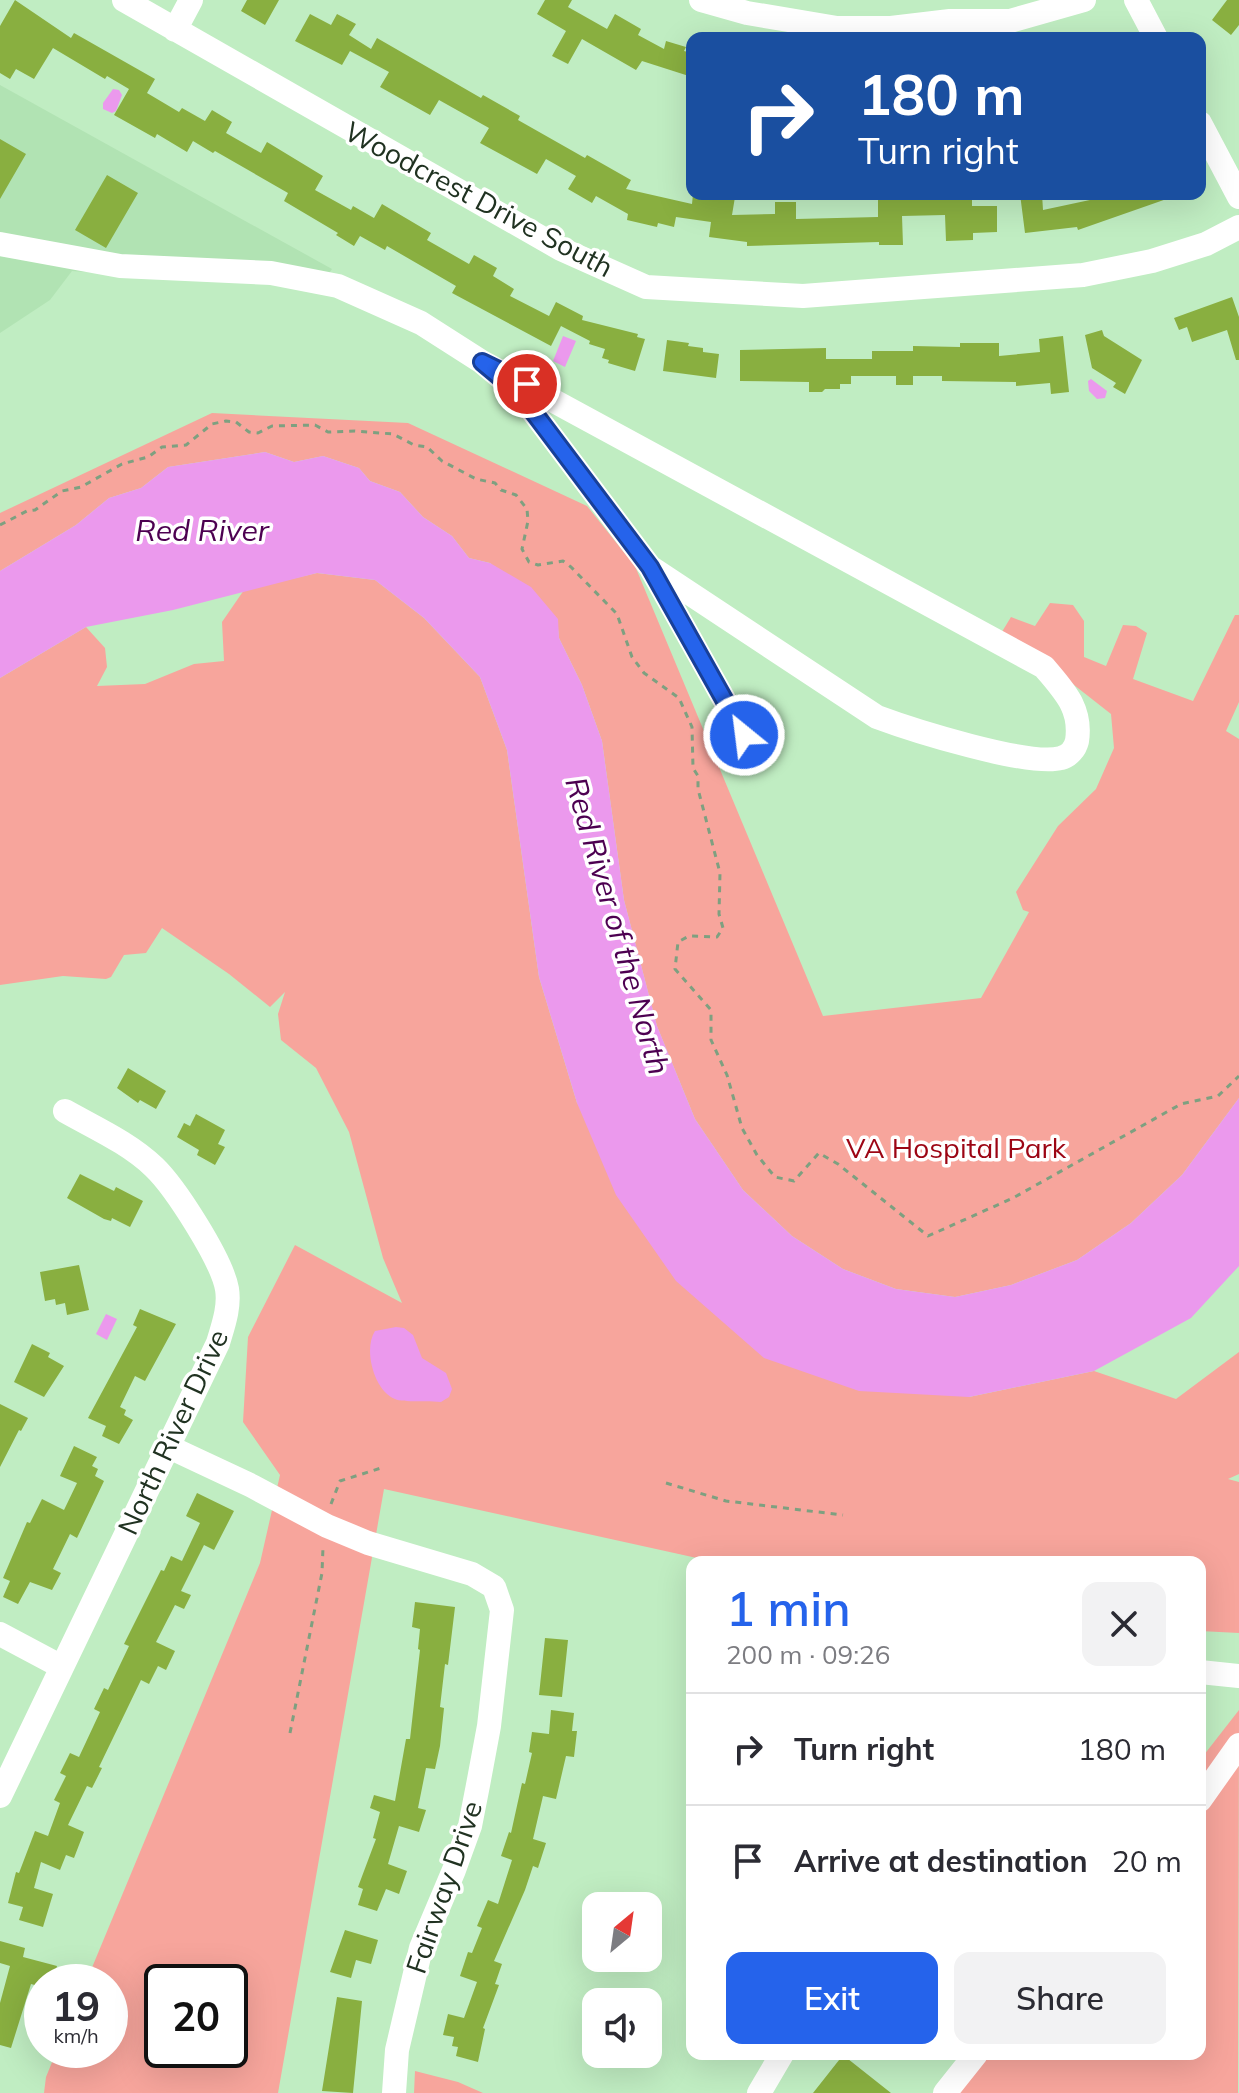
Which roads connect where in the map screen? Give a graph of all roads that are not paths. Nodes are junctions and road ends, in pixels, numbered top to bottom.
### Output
1 (124, 0) edge
2 (191, 0) edge
3 (701, 0) edge
4 (1084, 0) edge
5 (1136, 0) edge
6 (175, 30) junction
7 (1153, 32) edge
8 (1206, 134) edge
9 (1239, 197) edge
10 (1239, 227) edge
11 (0, 244) edge
12 (482, 362) junction
13 (650, 567) junction
14 (744, 735) dead end
15 (65, 1111) dead end
16 (169, 1447) junction
17 (0, 1634) edge
18 (62, 1667) junction
19 (1206, 1673) edge
20 (1239, 1676) edge
21 (1239, 1745) edge
22 (1206, 1792) edge
23 (0, 1796) edge
24 (778, 2060) edge
25 (971, 2060) edge
26 (394, 2093) edge
27 (759, 2093) edge
28 (945, 2093) edge

1 - 6 street, Woodcrest Drive South
2 - 6 street
3 - 4 street
5 - 7 street
6 - 10 street, Woodcrest Drive South
8 - 9 street
11 - 12 street
12 - 13 street
12 - 13 street
13 - 14 street
15 - 16 street, North River Drive
16 - 18 street, North River Drive
16 - 26 street, Fairway Drive
17 - 18 street
18 - 23 street, North River Drive
19 - 20 street
21 - 22 street
24 - 27 street
25 - 28 street

